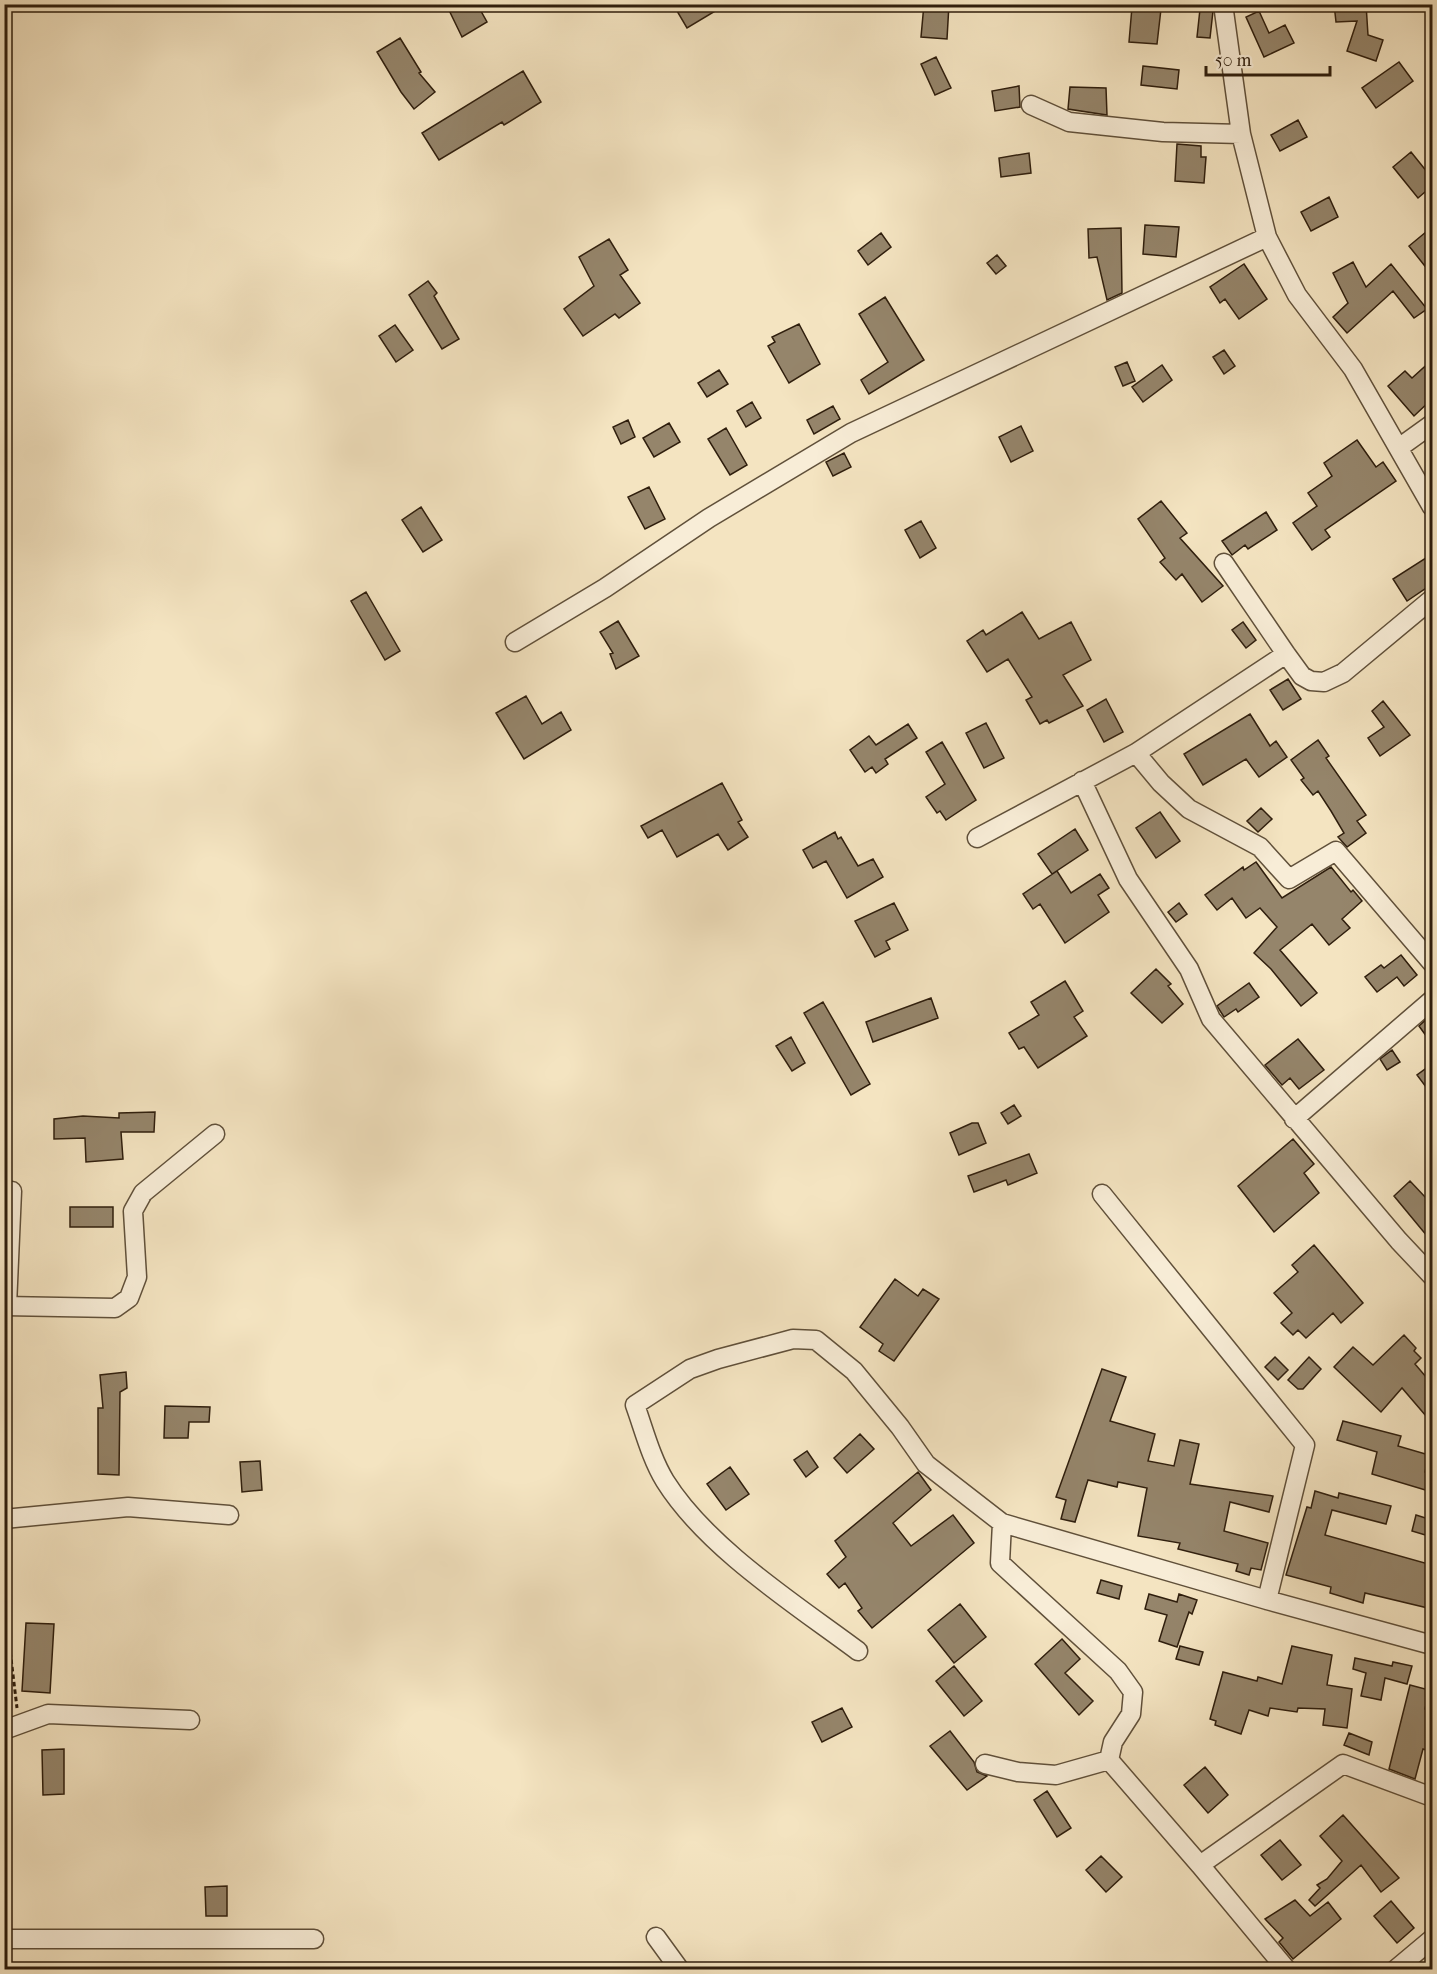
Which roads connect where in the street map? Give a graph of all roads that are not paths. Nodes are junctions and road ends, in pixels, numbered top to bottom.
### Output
1 (1223, 4) edge
2 (1031, 105) dead end
3 (1241, 134) junction
4 (1267, 237) junction
5 (1432, 424) edge
6 (1400, 447) junction
7 (1432, 507) edge
8 (1224, 562) dead end
9 (1432, 599) edge
10 (515, 642) dead end
11 (1286, 654) junction
12 (1136, 753) junction
13 (1082, 782) junction
14 (977, 838) dead end
15 (1432, 963) edge
16 (1432, 1000) edge
17 (1294, 1119) junction
18 (215, 1134) dead end
19 (12, 1191) dead end
20 (1102, 1194) dead end
21 (1432, 1276) edge
22 (6, 1306) edge
23 (229, 1515) dead end
24 (4, 1519) edge
25 (1002, 1523) junction
26 (1267, 1600) junction
27 (1432, 1645) edge
28 (858, 1651) dead end
29 (190, 1720) dead end
30 (12, 1728) edge
31 (1109, 1760) junction
32 (985, 1764) dead end
33 (1432, 1797) edge
34 (1200, 1865) junction
35 (656, 1937) dead end
36 (4, 1939) edge
37 (314, 1939) dead end
38 (1432, 1939) edge
39 (680, 1970) edge
40 (1287, 1970) edge
41 (1395, 1970) edge

1 - 3 street
2 - 3 street
3 - 4 street
4 - 6 street
4 - 10 street
5 - 6 street
6 - 7 street
8 - 11 street
9 - 11 street
11 - 12 street
12 - 13 street
12 - 15 street
13 - 14 street
13 - 17 street
16 - 17 street
17 - 21 street
18 - 22 street
19 - 22 street
20 - 26 street
23 - 24 street
25 - 26 street
25 - 28 street
25 - 31 street
26 - 27 street
29 - 30 street
31 - 32 street
31 - 34 street
33 - 34 street
34 - 40 street
35 - 39 street
36 - 37 street
38 - 41 street

